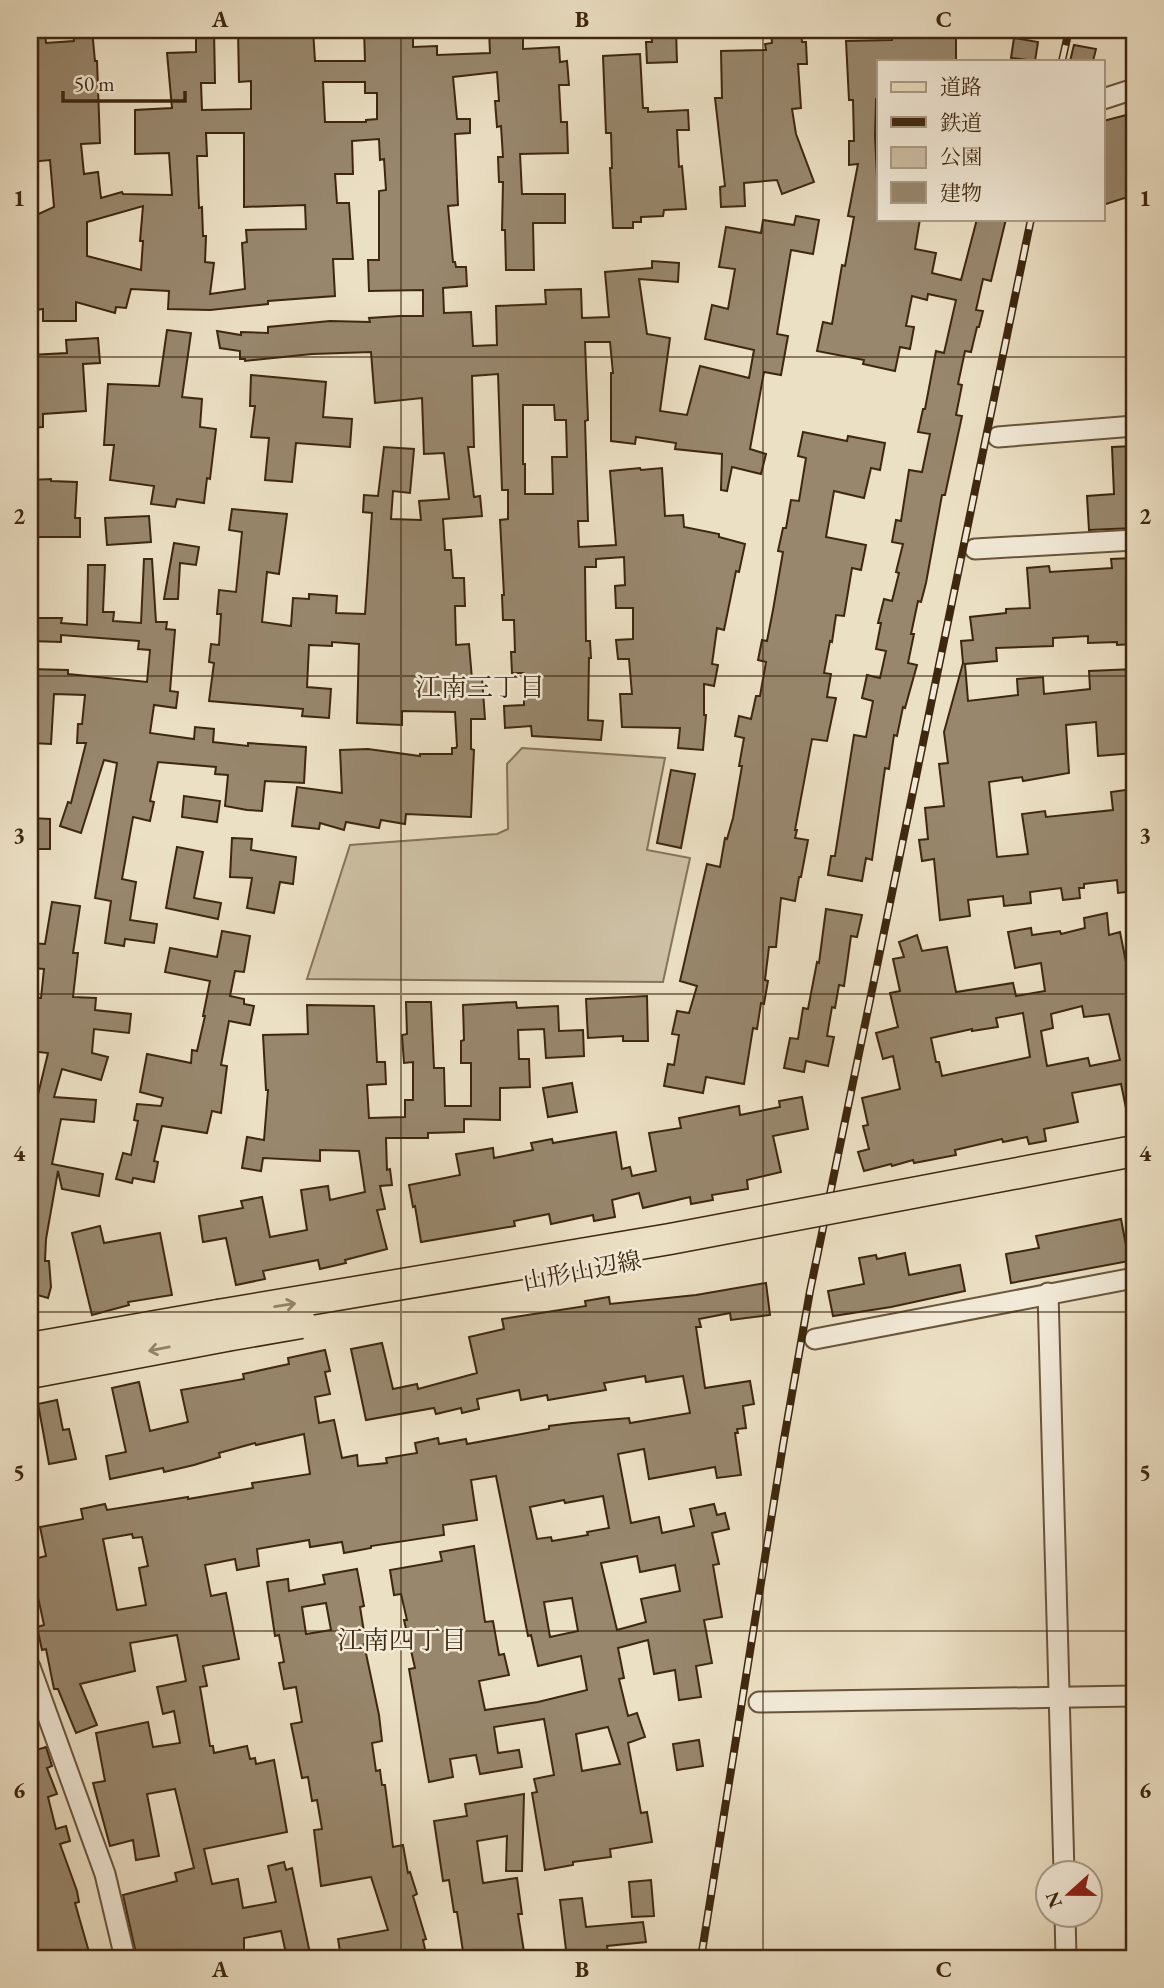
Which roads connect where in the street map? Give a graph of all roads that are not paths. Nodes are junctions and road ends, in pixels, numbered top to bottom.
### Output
1 (1134, 89) edge
2 (1104, 99) edge
3 (1134, 426) edge
4 (998, 437) dead end
5 (1134, 540) edge
6 (975, 549) dead end
7 (1134, 1151) edge
8 (1134, 1169) edge
9 (1134, 1278) edge
10 (1048, 1293) junction
11 (222, 1326) junction
12 (815, 1339) dead end
13 (30, 1348) edge
14 (30, 1373) edge
15 (30, 1667) edge
16 (1134, 1696) edge
17 (1060, 1698) junction
18 (759, 1702) dead end
19 (1064, 1858) edge
20 (1065, 1928) edge
21 (125, 1958) edge
22 (1066, 1958) edge

1 - 2 street
3 - 4 street
5 - 6 street
11 -> 7 main road, 山形山辺線, bridge
8 - 11 main road, 山形山辺線, bridge
9 - 10 street
10 - 12 street
10 - 17 street
11 - 13 main road, 山形山辺線
11 -> 14 main road, 山形山辺線
15 - 21 street
16 - 17 street
17 - 18 street
17 - 19 street
20 - 22 street

